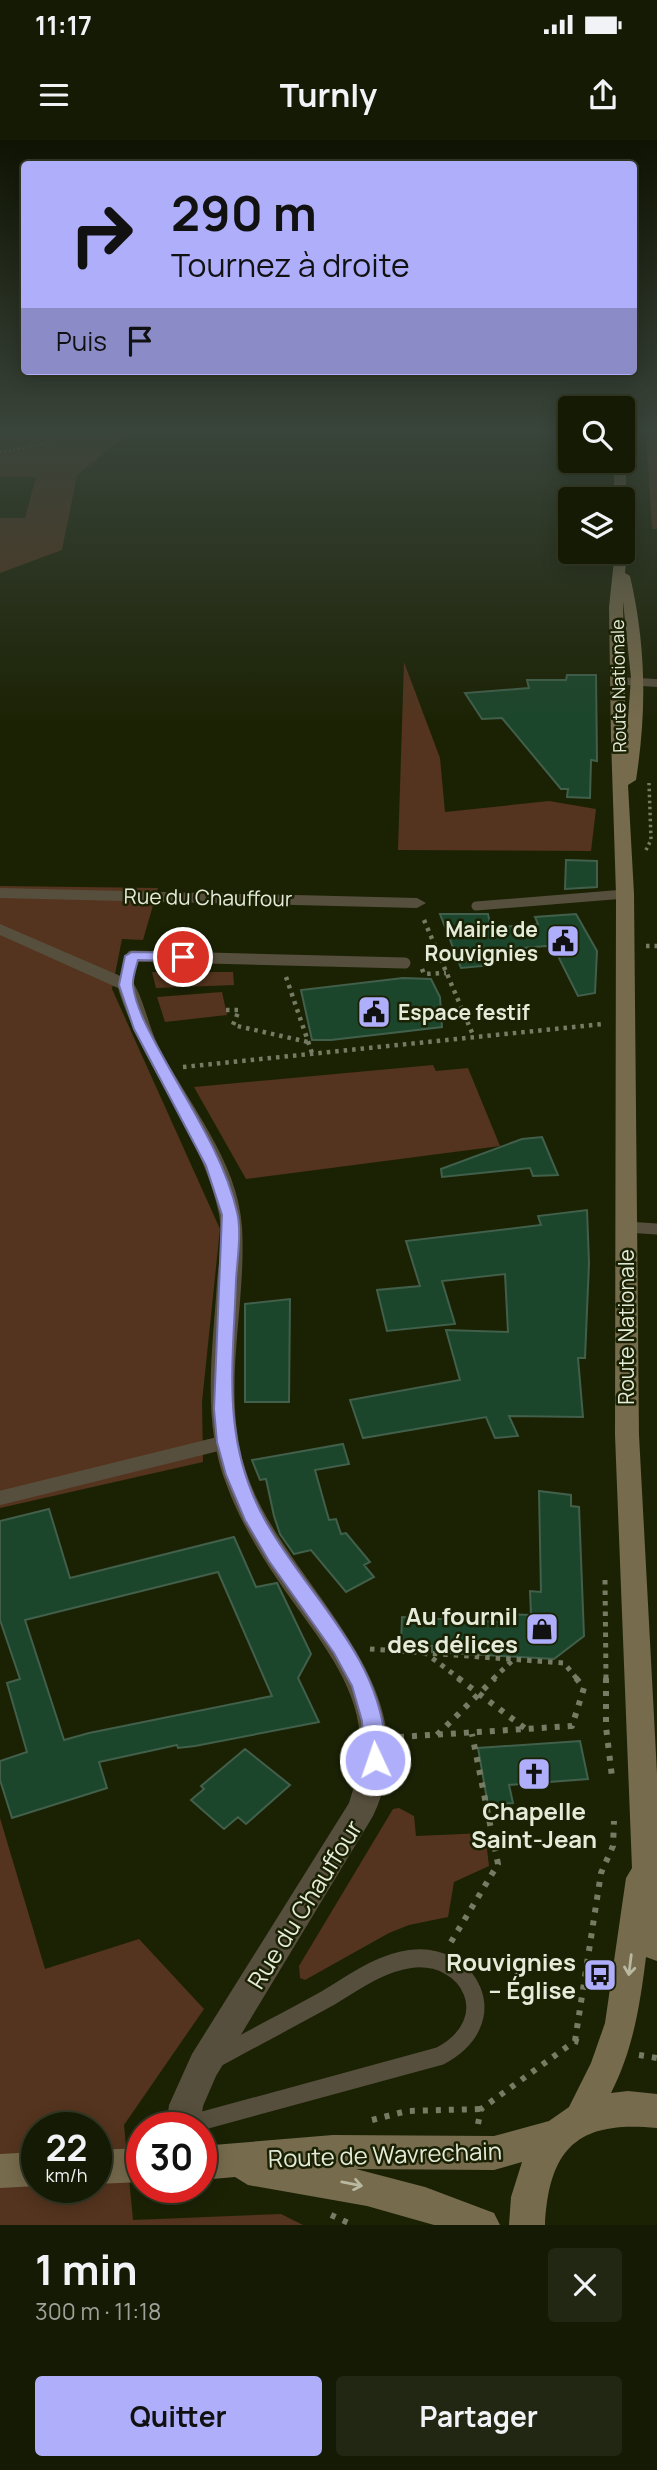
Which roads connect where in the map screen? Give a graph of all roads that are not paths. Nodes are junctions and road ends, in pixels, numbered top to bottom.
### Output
1 (621, 567) joint
2 (657, 683) edge
3 (617, 685) junction
4 (637, 686) junction
5 (657, 691) edge
6 (623, 806) junction
7 (0, 893) edge
8 (625, 894) junction
9 (417, 903) road end
10 (476, 906) dead end
11 (0, 929) edge
12 (405, 963) dead end
13 (126, 985) junction
14 (626, 1227) junction
15 (657, 1229) edge
16 (226, 1442) junction
17 (0, 1498) edge
18 (645, 1848) junction
19 (657, 1947) edge
20 (204, 2065) junction
21 (657, 2111) edge
22 (185, 2112) edge
23 (217, 2118) edge
24 (569, 2127) junction
25 (217, 2162) edge
26 (217, 2165) edge
27 (21, 2170) edge
28 (0, 2171) edge
29 (482, 2225) edge
30 (527, 2225) edge

1 - 3 main road, Route Nationale
1 - 4 main road, Route Nationale
2 - 4 street
3 - 4 street
3 - 6 main road, Route Nationale
4 - 5 street
4 - 6 main road, Route Nationale
6 - 8 main road, Route Nationale
7 - 9 street, Rue du Chauffour
8 - 10 lane
8 - 14 main road, Route Nationale
11 - 13 street
12 - 13 lane
13 - 16 street, Rue du Chauffour
14 - 15 lane
14 - 18 main road, Route Nationale
16 - 17 lane
16 - 20 street, Rue du Chauffour
18 - 19 main road, Route Nationale
18 -> 24 main road, Route Nationale
20 - 22 street, Rue du Chauffour
20 - 23 lane
21 - 24 main road, Route de Wavrechain
24 - 25 main road, Route de Wavrechain
24 - 30 main road, Route Nationale
26 -> 29 main road, Route de Wavrechain
27 - 28 main road

